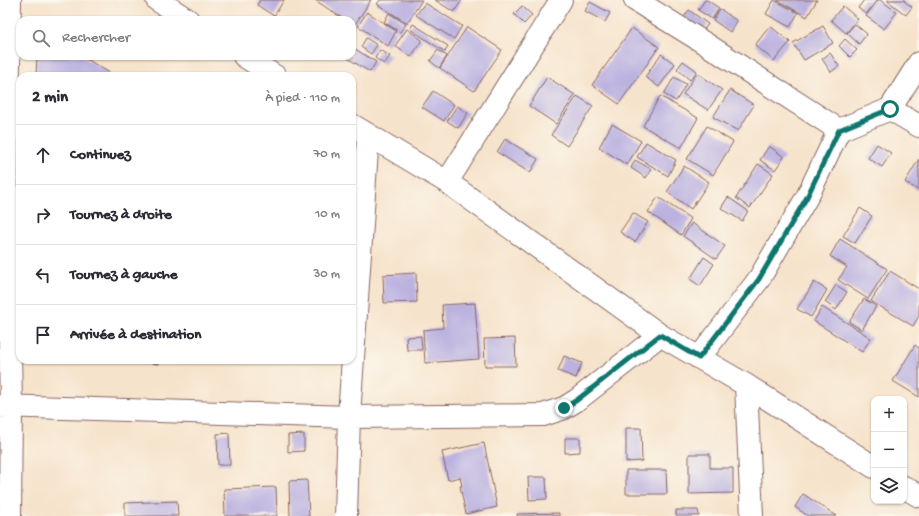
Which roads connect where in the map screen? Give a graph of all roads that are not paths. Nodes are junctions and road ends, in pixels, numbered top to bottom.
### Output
1 (10, 0) edge
2 (157, 0) edge
3 (561, 0) edge
4 (635, 0) edge
5 (182, 16) edge
6 (250, 60) edge
7 (919, 63) edge
8 (269, 72) edge
9 (890, 109) junction
10 (919, 126) edge
11 (360, 130) edge
12 (839, 130) junction
13 (447, 182) junction
14 (356, 234) edge
15 (660, 335) junction
16 (699, 358) junction
17 (351, 364) edge
18 (746, 385) junction
19 (5, 406) edge
20 (349, 417) junction
21 (871, 465) edge
22 (907, 489) edge
23 (919, 496) edge
24 (10, 516) edge
25 (346, 516) edge
26 (752, 516) edge

1 - 19 street
2 - 5 street
3 - 13 street
4 - 12 street
6 - 8 street
7 - 9 street
9 - 10 street
9 - 12 street
11 - 13 street
11 - 14 street
12 - 16 street
13 - 15 street
15 - 16 street
15 - 20 street
16 - 18 street
17 - 20 street
18 - 21 street
18 - 26 street
19 - 20 street
19 - 24 street
20 - 25 street
22 - 23 street

